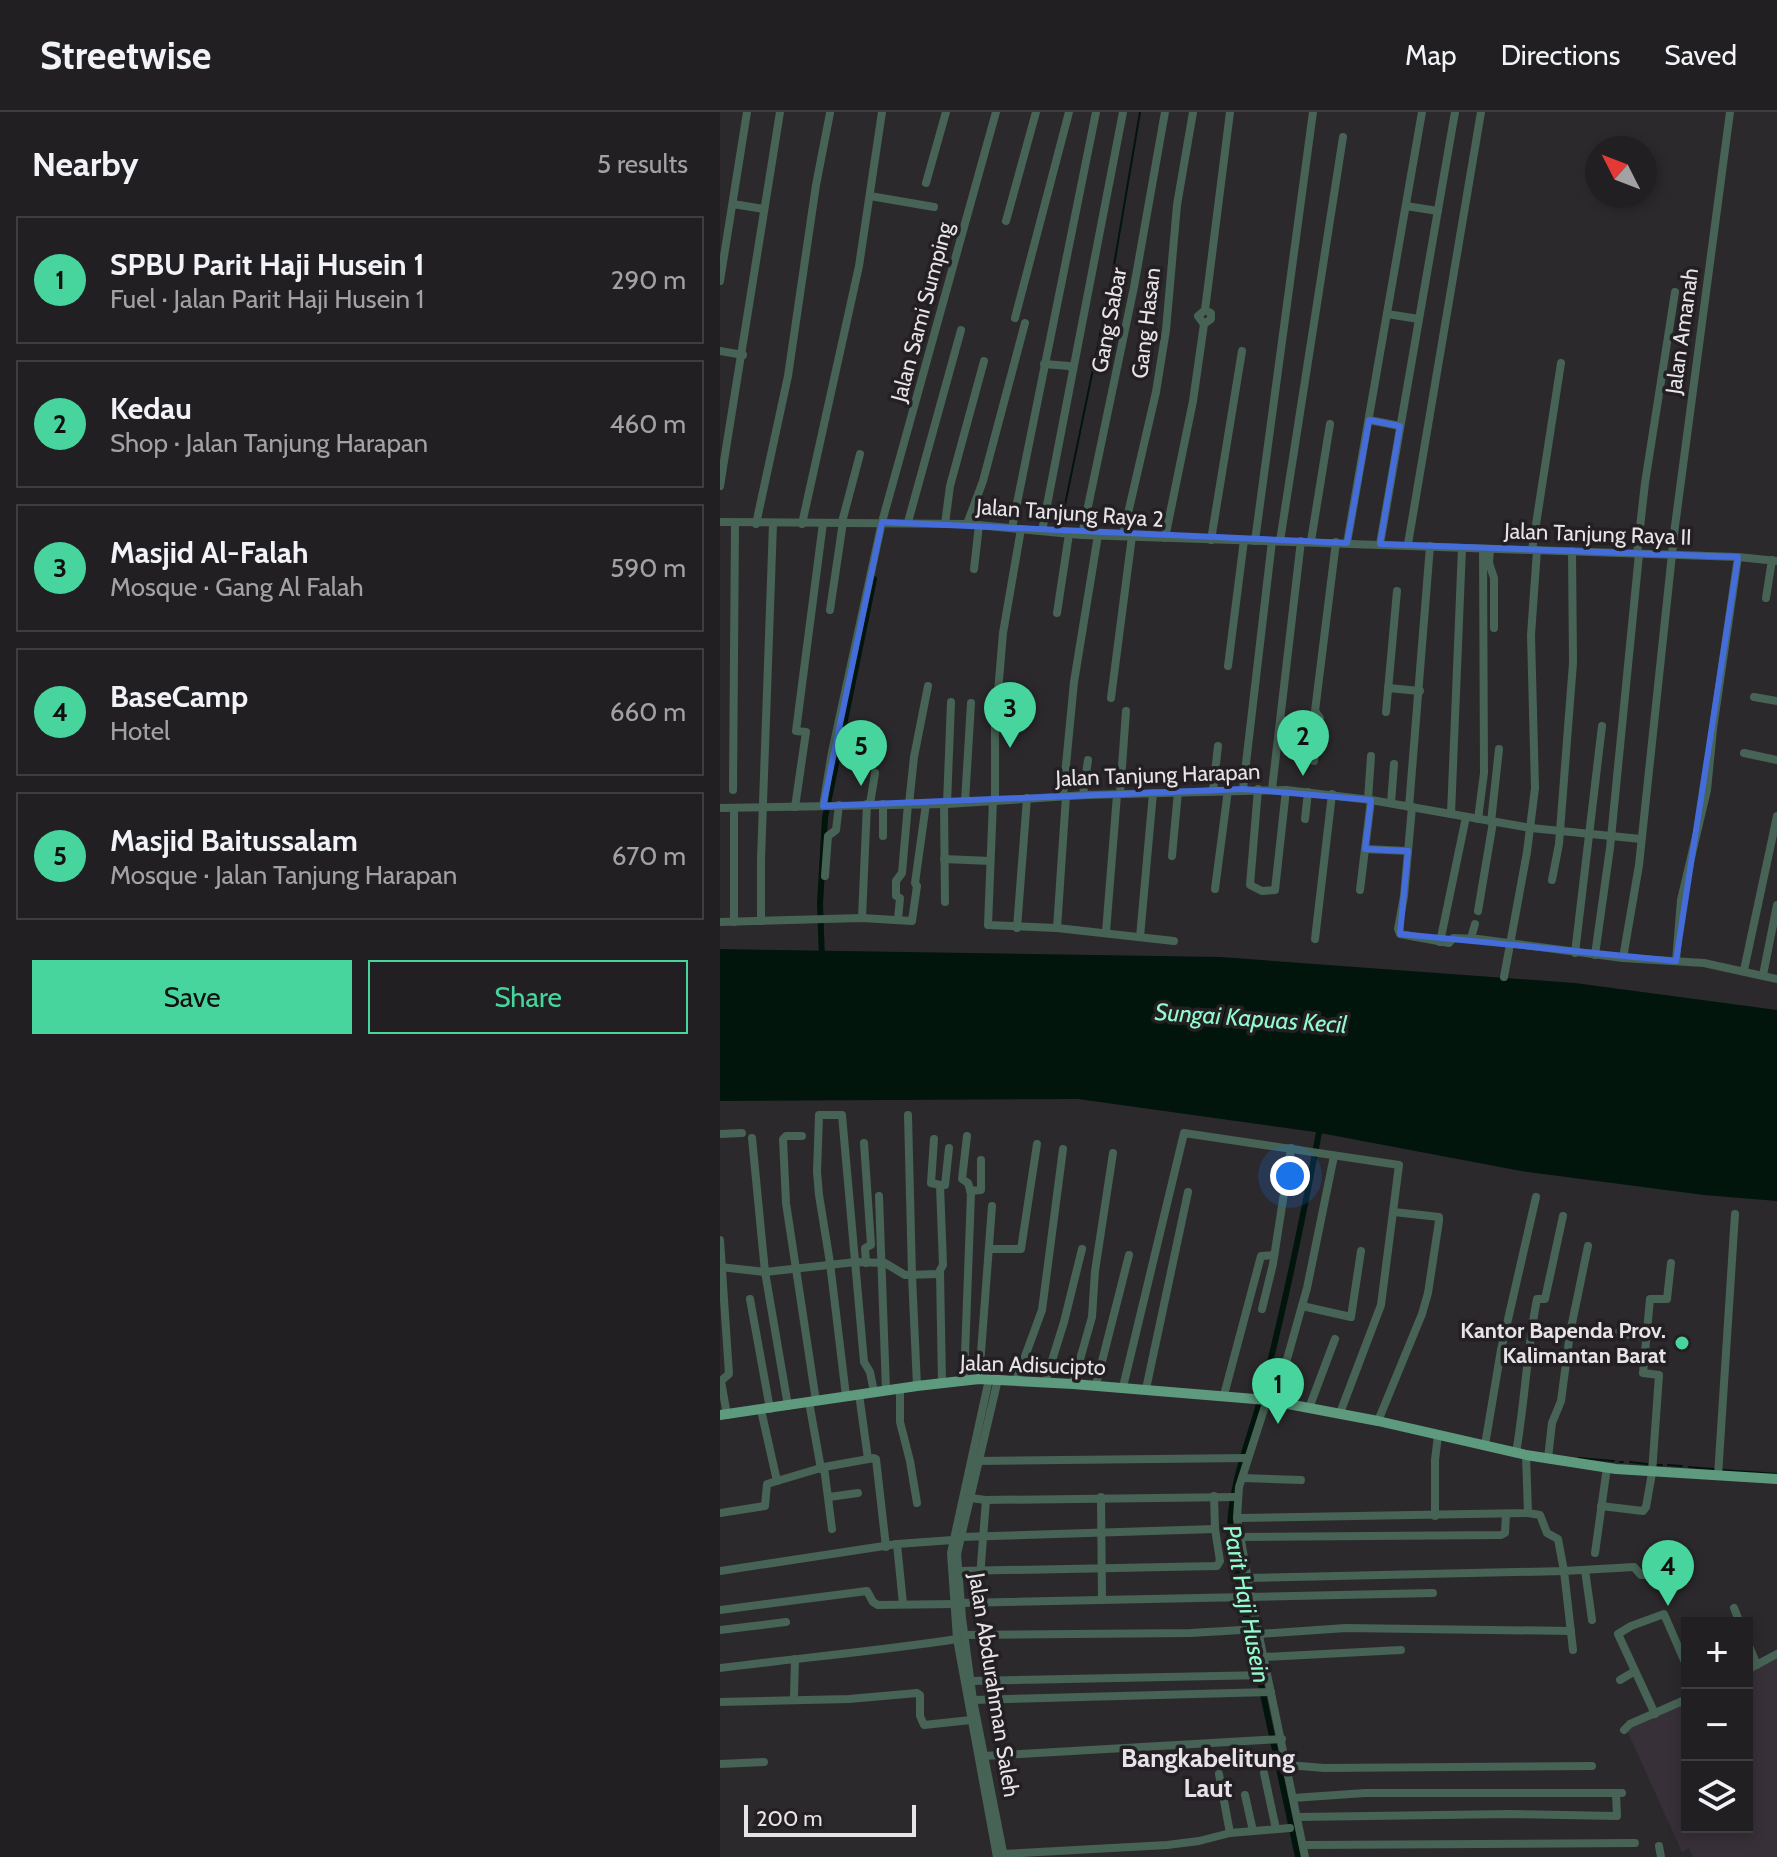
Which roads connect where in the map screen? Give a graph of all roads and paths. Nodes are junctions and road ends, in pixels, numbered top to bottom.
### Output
1 (747, 112) edge
2 (780, 112) edge
3 (882, 112) edge
4 (946, 112) edge
5 (996, 112) edge
6 (1036, 112) edge
7 (1069, 112) edge
8 (1096, 112) edge
9 (1123, 112) edge
10 (1165, 112) edge
11 (1193, 112) edge
12 (1230, 112) edge
13 (1313, 112) edge
14 (1422, 112) edge
15 (1455, 112) edge
16 (1481, 112) edge
17 (1730, 112) edge
18 (830, 113) edge
19 (1343, 137) dead end
20 (926, 183) dead end
21 (870, 196) junction
22 (733, 204) junction
23 (1406, 206) junction
24 (934, 207) dead end
25 (764, 209) junction
26 (1438, 211) junction
27 (1006, 221) dead end
28 (720, 281) edge
29 (1675, 292) dead end
30 (1387, 314) junction
31 (1015, 318) dead end
32 (1419, 319) junction
33 (1025, 323) dead end
34 (961, 330) dead end
35 (720, 351) edge
36 (1242, 351) dead end
37 (743, 355) junction
38 (984, 361) dead end
39 (1561, 363) dead end
40 (1044, 364) junction
41 (1073, 369) junction
42 (1369, 420) junction
43 (1330, 424) dead end
44 (1400, 426) junction
45 (860, 454) dead end
46 (720, 486) edge
47 (720, 522) edge
48 (842, 522) junction
49 (882, 522) junction
50 (908, 522) junction
51 (735, 523) junction
52 (823, 523) junction
53 (756, 524) junction
54 (773, 524) junction
55 (802, 524) junction
56 (945, 524) junction
57 (967, 524) junction
58 (979, 525) junction
59 (1016, 529) junction
60 (1042, 531) junction
61 (1069, 534) junction
62 (1082, 535) junction
63 (1098, 535) junction
64 (1128, 536) junction
65 (1165, 538) junction
66 (1211, 540) junction
67 (1244, 540) junction
68 (1255, 541) junction
69 (1276, 541) junction
70 (1301, 541) junction
71 (1311, 541) junction
72 (1336, 542) junction
73 (1347, 543) junction
74 (1380, 544) junction
75 (1413, 545) junction
76 (1430, 546) junction
77 (1462, 548) junction
78 (1486, 549) junction
79 (1534, 550) junction
80 (1572, 551) junction
81 (1638, 554) junction
82 (1671, 555) junction
83 (1738, 557) junction
84 (1774, 561) edge
85 (974, 569) dead end
86 (1397, 591) dead end
87 (1766, 598) dead end
88 (830, 610) dead end
89 (1057, 613) dead end
90 (1494, 628) dead end
91 (1228, 666) dead end
92 (928, 686) dead end
93 (1388, 688) junction
94 (1420, 691) junction
95 (1754, 697) dead end
96 (1111, 698) dead end
97 (1777, 701) edge
98 (951, 702) dead end
99 (971, 703) dead end
100 (1126, 711) dead end
101 (1386, 712) dead end
102 (1602, 726) dead end
103 (1218, 746) dead end
104 (1499, 749) dead end
105 (1744, 753) dead end
106 (1371, 756) dead end
107 (1088, 760) dead end
108 (1777, 760) edge
109 (1314, 761) dead end
110 (1394, 764) dead end
111 (875, 773) dead end
112 (1243, 789) junction
113 (1258, 789) junction
114 (1272, 789) junction
115 (733, 790) dead end
116 (1213, 790) junction
117 (1228, 790) junction
118 (1286, 790) junction
119 (1178, 792) junction
120 (1308, 792) junction
121 (1153, 793) junction
122 (1332, 794) junction
123 (1083, 795) junction
124 (1118, 795) junction
125 (1065, 796) junction
126 (1027, 798) junction
127 (1370, 799) junction
128 (994, 801) junction
129 (965, 802) junction
130 (1391, 803) junction
131 (868, 804) junction
132 (883, 804) junction
133 (908, 804) junction
134 (926, 804) junction
135 (945, 804) junction
136 (839, 805) junction
137 (823, 806) junction
138 (763, 807) junction
139 (795, 807) junction
140 (1410, 807) junction
141 (720, 808) edge
142 (734, 808) junction
143 (1451, 814) junction
144 (1777, 816) edge
145 (1466, 817) junction
146 (1305, 819) dead end
147 (1478, 819) junction
148 (1492, 822) junction
149 (1531, 828) junction
150 (1560, 831) junction
151 (1587, 835) junction
152 (883, 836) dead end
153 (1612, 837) junction
154 (1641, 839) junction
155 (1365, 849) junction
156 (1408, 851) junction
157 (1172, 856) dead end
158 (944, 859) junction
159 (990, 861) junction
160 (825, 876) dead end
161 (1552, 880) dead end
162 (1215, 889) dead end
163 (1360, 890) dead end
164 (945, 902) dead end
165 (1777, 905) edge
166 (1478, 911) dead end
167 (862, 918) junction
168 (898, 919) junction
169 (761, 921) junction
170 (720, 922) edge
171 (734, 922) junction
172 (1475, 924) dead end
173 (1017, 928) junction
174 (1057, 928) junction
175 (1106, 932) junction
176 (1140, 937) junction
177 (1471, 938) junction
178 (1315, 939) dead end
179 (1174, 941) dead end
180 (1440, 942) junction
181 (1510, 943) junction
182 (1575, 953) junction
183 (1595, 955) junction
184 (1623, 958) junction
185 (1676, 961) junction
186 (1744, 970) junction
187 (1763, 975) junction
188 (1504, 977) dead end
189 (1777, 979) edge
190 (908, 1115) dead end
191 (742, 1133) dead end
192 (720, 1134) edge
193 (802, 1136) dead end
194 (967, 1136) dead end
195 (752, 1138) dead end
196 (934, 1139) dead end
197 (864, 1143) dead end
198 (1037, 1144) dead end
199 (949, 1148) dead end
200 (1291, 1148) junction
201 (1063, 1149) dead end
202 (1113, 1153) dead end
203 (1334, 1156) junction
204 (981, 1160) dead end
205 (940, 1185) junction
206 (970, 1191) junction
207 (1188, 1192) dead end
208 (879, 1196) dead end
209 (1536, 1197) dead end
210 (992, 1206) dead end
211 (1394, 1212) junction
212 (1735, 1214) dead end
213 (1563, 1216) dead end
214 (720, 1240) edge
215 (1588, 1246) dead end
216 (990, 1249) junction
217 (1082, 1249) dead end
218 (1361, 1251) dead end
219 (1129, 1255) dead end
220 (1274, 1255) junction
221 (856, 1262) junction
222 (830, 1263) junction
223 (866, 1263) junction
224 (1671, 1263) dead end
225 (882, 1264) junction
226 (721, 1268) edge
227 (798, 1270) junction
228 (765, 1272) junction
229 (940, 1272) junction
230 (912, 1276) junction
231 (750, 1299) dead end
232 (1302, 1306) junction
233 (1262, 1309) dead end
234 (1617, 1333) dead end
235 (1645, 1337) junction
236 (1335, 1339) dead end
237 (988, 1379) junction
238 (964, 1381) junction
239 (1016, 1381) junction
240 (942, 1383) junction
241 (1045, 1383) junction
242 (1073, 1384) junction
243 (1096, 1385) junction
244 (917, 1386) junction
245 (1123, 1387) junction
246 (900, 1388) junction
247 (1146, 1389) junction
248 (886, 1390) junction
249 (874, 1392) junction
250 (859, 1394) junction
251 (1224, 1395) junction
252 (846, 1396) junction
253 (813, 1401) junction
254 (1269, 1401) junction
255 (788, 1406) junction
256 (1309, 1408) junction
257 (766, 1410) junction
258 (1340, 1413) junction
259 (723, 1415) edge
260 (1378, 1421) junction
261 (982, 1430) junction
262 (1438, 1435) junction
263 (1485, 1445) junction
264 (1521, 1454) junction
265 (1242, 1458) junction
266 (1548, 1458) junction
267 (868, 1459) junction
268 (978, 1461) junction
269 (1607, 1467) junction
270 (822, 1468) junction
271 (1652, 1473) junction
272 (1718, 1476) junction
273 (1242, 1478) junction
274 (1777, 1479) edge
275 (1301, 1480) dead end
276 (777, 1481) junction
277 (858, 1493) dead end
278 (1214, 1496) junction
279 (1232, 1496) junction
280 (829, 1497) junction
281 (1101, 1497) junction
282 (970, 1498) junction
283 (986, 1500) junction
284 (917, 1503) dead end
285 (1601, 1506) junction
286 (720, 1513) edge
287 (1528, 1513) junction
288 (1506, 1514) junction
289 (1435, 1516) junction
290 (1237, 1518) junction
291 (832, 1529) dead end
292 (1215, 1529) junction
293 (1101, 1531) junction
294 (983, 1536) junction
295 (1239, 1537) junction
296 (956, 1538) junction
297 (897, 1544) junction
298 (886, 1547) junction
299 (1595, 1553) dead end
300 (1101, 1569) junction
301 (1585, 1570) junction
302 (720, 1571) edge
303 (958, 1571) junction
304 (980, 1571) junction
305 (1564, 1571) junction
306 (1247, 1578) junction
307 (1433, 1593) dead end
308 (1671, 1593) dead end
309 (1245, 1597) junction
310 (1102, 1600) junction
311 (958, 1603) junction
312 (978, 1603) junction
313 (903, 1604) junction
314 (1734, 1608) dead end
315 (720, 1610) edge
316 (1738, 1617) edge
317 (1592, 1620) dead end
318 (786, 1622) dead end
319 (720, 1630) edge
320 (1258, 1631) junction
321 (1571, 1631) junction
322 (961, 1637) junction
323 (963, 1650) junction
324 (1401, 1650) dead end
325 (1573, 1650) dead end
326 (1681, 1653) edge
327 (1777, 1654) edge
328 (1753, 1655) edge
329 (1264, 1657) junction
330 (795, 1659) junction
331 (1757, 1665) junction
332 (1753, 1667) edge
333 (720, 1668) edge
334 (1635, 1671) junction
335 (1262, 1675) junction
336 (1620, 1680) dead end
337 (971, 1681) junction
338 (1264, 1692) junction
339 (794, 1696) dead end
340 (973, 1700) junction
341 (720, 1702) edge
342 (1681, 1702) edge
343 (1655, 1714) junction
344 (971, 1720) junction
345 (1624, 1730) dead end
346 (1282, 1739) junction
347 (984, 1756) junction
348 (764, 1762) dead end
349 (720, 1764) edge
350 (1288, 1765) junction
351 (1592, 1766) dead end
352 (1264, 1773) dead end
353 (1219, 1774) dead end
354 (1245, 1795) dead end
355 (1293, 1798) junction
356 (1297, 1817) junction
357 (1295, 1827) junction
358 (1276, 1829) junction
359 (1253, 1831) junction
360 (1230, 1833) junction
361 (1635, 1843) dead end
362 (1304, 1845) junction
363 (1659, 1846) dead end
364 (1001, 1856) edge
365 (1305, 1857) edge
366 (1661, 1857) edge

1 - 22 street
2 - 25 street
3 - 21 street
4 - 20 street
5 - 49 street, Jalan Sami Sumping
6 - 27 street
7 - 31 street
8 - 40 street
9 - 41 street
10 - 62 street, Gang Sabar
11 - 64 street, Gang Hasan
12 - 65 street
13 - 68 street
14 - 23 street
15 - 26 street
16 - 75 street
17 - 82 street, Jalan Amanah
18 - 53 street
19 - 69 street
21 - 24 street
21 - 55 street
22 - 25 street
22 - 28 street
23 - 26 street
23 - 30 street
25 - 37 street
26 - 32 street
29 - 81 street
30 - 32 street
30 - 42 street
32 - 44 street
33 - 57 street
34 - 50 street
35 - 37 street
36 - 66 street
37 - 46 street
38 - 56 street
39 - 79 street
40 - 41 street
40 - 59 street
41 - 60 street
42 - 44 street
42 - 73 street
43 - 71 street
44 - 74 street
45 - 48 street
47 - 51 street, Jalan Tanjung Raya 2
48 - 49 street, Jalan Tanjung Raya 2
48 - 52 street, Jalan Tanjung Raya 2
48 - 88 street
49 - 50 street, Jalan Tanjung Raya 2
49 - 137 street, Jalan Sami Sumping
50 - 56 street, Jalan Tanjung Raya 2
51 - 53 street, Jalan Tanjung Raya 2
51 - 115 street
52 - 55 street, Jalan Tanjung Raya 2
52 - 139 street
53 - 54 street, Jalan Tanjung Raya 2
54 - 55 street, Jalan Tanjung Raya 2
54 - 138 street
56 - 57 street, Jalan Tanjung Raya 2
57 - 58 street, Jalan Tanjung Raya 2
58 - 59 street, Jalan Tanjung Raya 2
58 - 85 street
59 - 60 street, Jalan Tanjung Raya 2
59 - 128 street
60 - 61 street, Jalan Tanjung Raya 2
61 - 62 street, Jalan Tanjung Raya 2
61 - 89 street
62 - 63 street, Jalan Tanjung Raya 2
63 - 64 street, Jalan Tanjung Raya 2
63 - 125 street
64 - 65 street, Jalan Tanjung Raya 2
64 - 96 street, Gang Hasan
65 - 66 street, Jalan Tanjung Raya 2
66 - 67 street, Jalan Tanjung Raya 2
67 - 68 street, Jalan Tanjung Raya 2
67 - 91 street
68 - 69 street, Jalan Tanjung Raya 2
69 - 70 street, Jalan Tanjung Raya 2
69 - 112 street
70 - 71 street, Jalan Tanjung Raya 2
70 - 114 street
71 - 72 street, Jalan Tanjung Raya 2
72 - 73 street, Jalan Tanjung Raya 2
72 - 109 street
73 - 74 street, Jalan Tanjung Raya 2
74 - 75 street, Jalan Tanjung Raya 2
75 - 76 street, Jalan Tanjung Raya II
76 - 77 street, Jalan Tanjung Raya II
76 - 94 street
77 - 78 street, Jalan Tanjung Raya II
77 - 143 street
78 - 79 street, Jalan Tanjung Raya II
78 - 90 street
78 - 147 street
79 - 80 street, Jalan Tanjung Raya II
79 - 149 street
80 - 81 street, Jalan Tanjung Raya II
80 - 150 street
81 - 82 street, Jalan Tanjung Raya II
81 - 153 street
82 - 83 street, Jalan Tanjung Raya II
82 - 154 street, Jalan Amanah
83 - 84 street, Jalan Tanjung Raya II
83 - 185 street
84 - 87 street
86 - 93 street
92 - 133 street
93 - 94 street
93 - 101 street
94 - 140 street
95 - 97 street
98 - 135 street
99 - 129 street
100 - 124 street
102 - 151 street
103 - 116 street
104 - 148 street
105 - 108 street
106 - 127 street
107 - 123 street
110 - 130 street
111 - 131 street
112 - 113 street, Jalan Tanjung Harapan
112 - 117 street, Jalan Tanjung Harapan
113 - 114 street, Jalan Tanjung Harapan
113 - 118 street
114 - 118 street, Jalan Tanjung Harapan
116 - 117 street, Jalan Tanjung Harapan
116 - 119 street, Jalan Tanjung Harapan
117 - 162 street
118 - 120 street, Jalan Tanjung Harapan
119 - 121 street, Jalan Tanjung Harapan
119 - 157 street
120 - 122 street, Jalan Tanjung Harapan
120 - 146 street
121 - 124 street, Jalan Tanjung Harapan
121 - 176 street
122 - 127 street, Jalan Tanjung Harapan
122 - 178 street
123 - 124 street, Jalan Tanjung Harapan
123 - 125 street, Jalan Tanjung Harapan
124 - 175 street
125 - 126 street, Jalan Tanjung Harapan
125 - 174 street
126 - 128 street, Jalan Tanjung Harapan
126 - 173 street
127 - 130 street, Jalan Tanjung Harapan
127 - 155 street
128 - 129 street, Jalan Tanjung Harapan
128 - 159 street
129 - 135 street, Jalan Tanjung Harapan
130 - 140 street, Jalan Tanjung Harapan
131 - 132 street, Jalan Tanjung Harapan
131 - 136 street, Jalan Tanjung Harapan
131 - 167 street
132 - 133 street, Jalan Tanjung Harapan
132 - 152 street
133 - 134 street, Jalan Tanjung Harapan
133 - 168 street
134 - 135 street, Jalan Tanjung Harapan
134 - 168 street
135 - 158 street
136 - 137 street, Jalan Tanjung Harapan
136 - 160 street
137 - 139 street, Jalan Tanjung Harapan
138 - 139 street, Jalan Tanjung Harapan
138 - 142 street, Jalan Tanjung Harapan
138 - 169 street
140 - 143 street, Jalan Tanjung Harapan
140 - 156 street
141 - 142 street, Jalan Tanjung Harapan
142 - 171 street
143 - 145 street, Jalan Tanjung Harapan
144 - 186 street
145 - 147 street, Jalan Tanjung Harapan
145 - 180 street
147 - 148 street, Jalan Tanjung Harapan
148 - 149 street, Jalan Tanjung Harapan
148 - 166 street
149 - 150 street, Jalan Tanjung Harapan
149 - 181 street
150 - 151 street, Jalan Tanjung Harapan
150 - 161 street
151 - 153 street, Jalan Tanjung Harapan
151 - 182 street
153 - 154 street, Jalan Tanjung Harapan
153 - 183 street
154 - 184 street, Jalan Amanah
155 - 156 street
155 - 163 street
156 - 180 street
158 - 159 street
158 - 164 street
159 - 173 street
165 - 187 street
167 - 168 street
167 - 169 street
169 - 171 street
170 - 171 street
172 - 177 street
173 - 174 street
174 - 175 street
175 - 176 street
176 - 179 street
177 - 180 street
177 - 181 street
181 - 182 street
181 - 188 street
182 - 183 street
183 - 184 street
184 - 185 street
185 - 186 street
186 - 187 street
187 - 189 street
190 - 230 street
191 - 192 street
193 - 227 street
194 - 206 street
195 - 228 street
196 - 205 street
197 - 223 street
198 - 216 street
199 - 205 street
200 - 203 street
200 - 220 street
200 - 245 street
201 - 239 street
202 - 242 street
203 - 211 street
203 - 232 street
204 - 206 street
205 - 229 street
206 - 238 street
207 - 247 street
208 - 225 street
209 - 263 street
210 - 216 street, Jalan Abdurahman Saleh
211 - 258 street
211 - 260 street
212 - 272 street
213 - 264 street
214 - 226 street
215 - 266 street
216 - 237 street, Jalan Abdurahman Saleh
217 - 241 street
218 - 232 street
219 - 243 street
220 - 233 street
220 - 251 street
221 - 222 street
221 - 222 street
221 - 223 street
221 - 249 street
222 - 227 street
222 - 252 street
223 - 225 street
224 - 235 street
225 - 230 street
225 - 248 street
226 - 228 street
226 - 259 street
227 - 228 street
227 - 253 street
228 - 255 street
229 - 230 street
229 - 240 street
230 - 244 street
231 - 257 street
232 - 254 street
234 - 235 street
235 - 271 street
236 - 256 street
237 - 238 main road, Jalan Adisucipto
237 - 239 main road, Jalan Adisucipto
237 - 261 street, Jalan Abdurahman Saleh
238 - 240 main road, Jalan Adisucipto
239 - 241 main road, Jalan Adisucipto
240 - 244 main road, Jalan Adisucipto
241 - 242 main road, Jalan Adisucipto
242 - 243 main road, Jalan Adisucipto
243 - 245 main road, Jalan Adisucipto
244 - 246 main road, Jalan Adisucipto
245 - 247 main road, Jalan Adisucipto
246 - 248 main road, Jalan Adisucipto
246 - 284 street
247 - 251 main road, Jalan Adisucipto
248 - 249 main road, Jalan Adisucipto
249 - 250 main road, Jalan Adisucipto
250 - 252 main road, Jalan Adisucipto
250 - 267 street
251 - 254 main road, Jalan Adisucipto
252 - 253 main road, Jalan Adisucipto
253 - 255 main road, Jalan Adisucipto
253 - 270 street
254 - 256 main road
254 - 265 street
255 - 257 main road, Jalan Adisucipto
256 - 258 main road
257 - 259 main road, Jalan Adisucipto
257 - 276 street
258 - 260 main road
260 - 262 main road
261 - 268 street, Jalan Abdurahman Saleh
261 - 296 street, Jalan Abdurahman Saleh
262 - 263 main road
262 - 289 street
263 - 264 main road
264 - 266 main road
264 - 287 street
265 - 268 street
265 - 273 street
266 - 269 main road
267 - 270 street
267 - 298 street
268 - 282 street, Jalan Abdurahman Saleh
269 - 271 main road
269 - 285 street
270 - 276 street
270 - 280 street
271 - 272 main road
271 - 285 street
272 - 274 main road
273 - 275 street
273 - 279 street
276 - 286 street
277 - 280 street
278 - 279 street
278 - 281 street
278 - 292 street
279 - 290 street
280 - 291 street
281 - 283 street
281 - 293 street
282 - 283 street
282 - 296 street, Jalan Abdurahman Saleh
283 - 294 street
285 - 299 street
287 - 288 street
287 - 305 street
288 - 289 street
288 - 295 street
289 - 290 street
290 - 295 street
292 - 293 street
292 - 300 street
293 - 294 street
293 - 300 street
294 - 296 street
294 - 304 street
295 - 306 street
296 - 297 street
296 - 303 street, Jalan Abdurahman Saleh
296 - 311 street, Jalan Abdurahman Saleh
297 - 298 street
297 - 313 street
298 - 302 street
300 - 304 street
300 - 310 street
301 - 305 street
301 - 308 street
301 - 317 street
303 - 304 street
303 - 311 street, Jalan Abdurahman Saleh
304 - 312 street
305 - 306 street
305 - 321 street
306 - 309 street
307 - 309 street
309 - 310 street
309 - 320 street
310 - 312 street
311 - 312 street
311 - 313 street
311 - 322 street, Jalan Abdurahman Saleh
313 - 315 street
314 - 316 street
318 - 319 street
320 - 321 street
320 - 322 street
320 - 329 street
321 - 325 street
322 - 323 street, Jalan Abdurahman Saleh
322 - 330 street
323 - 337 street, Jalan Abdurahman Saleh
323 - 344 street, Jalan Abdurahman Saleh
324 - 329 street
326 - 334 street
327 - 331 street
328 - 331 street
329 - 335 street
330 - 333 street
330 - 339 street
331 - 332 street
334 - 336 street
334 - 343 street
335 - 337 street
335 - 338 street
337 - 340 street, Jalan Abdurahman Saleh
338 - 340 street
338 - 346 street
340 - 347 street, Jalan Abdurahman Saleh
341 - 344 street
342 - 343 street
343 - 345 street
344 - 364 street, Jalan Abdurahman Saleh
346 - 347 street
346 - 350 street
347 - 364 street, Jalan Abdurahman Saleh
348 - 349 street
350 - 351 street
350 - 355 street
352 - 358 street
353 - 360 street
354 - 359 street
355 - 356 street
355 - 356 street
356 - 357 street
357 - 358 street
357 - 362 street
358 - 359 street
359 - 360 street
360 - 364 street
361 - 362 street
362 - 365 street
363 - 366 street

